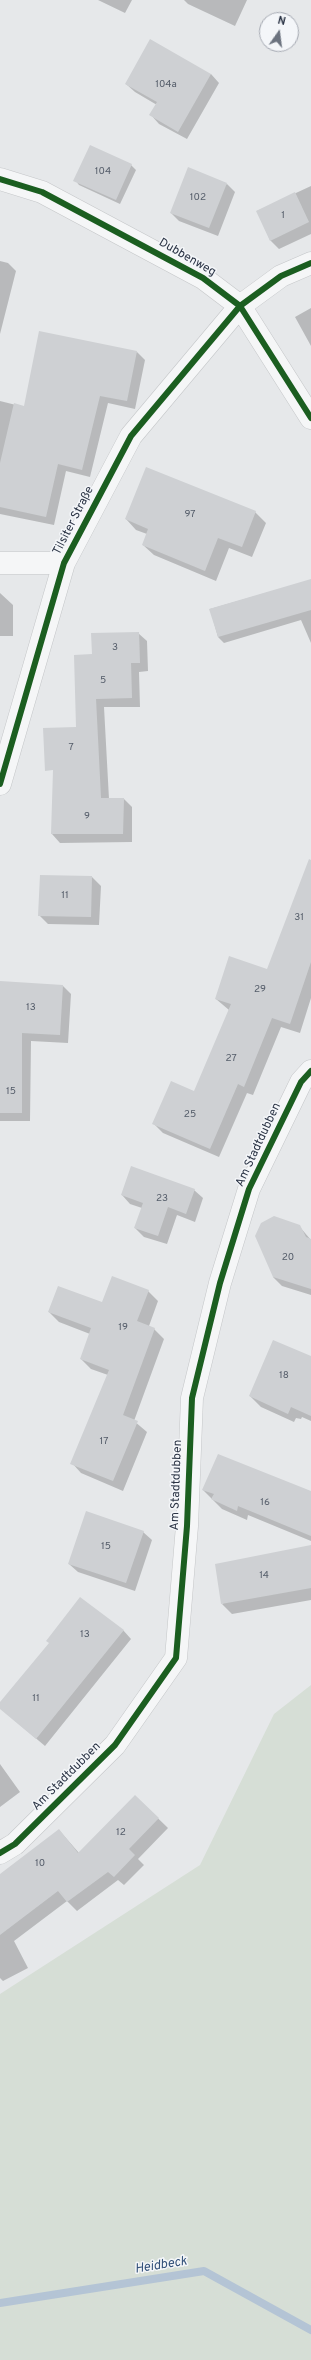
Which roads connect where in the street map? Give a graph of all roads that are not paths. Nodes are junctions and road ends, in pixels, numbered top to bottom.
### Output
1 (0, 179) edge
2 (311, 263) edge
3 (240, 306) junction
4 (311, 418) edge
5 (0, 563) edge
6 (64, 563) junction
7 (0, 784) edge
8 (311, 1071) edge
9 (0, 1853) edge

1 - 3 street, Dubbenweg
2 - 3 street, Tilsiter Straße
3 - 4 street, Dubbenweg
3 - 6 street, Tilsiter Straße
5 - 6 street
6 - 7 street, Tilsiter Straße
8 - 9 street, Am Stadtdubben

